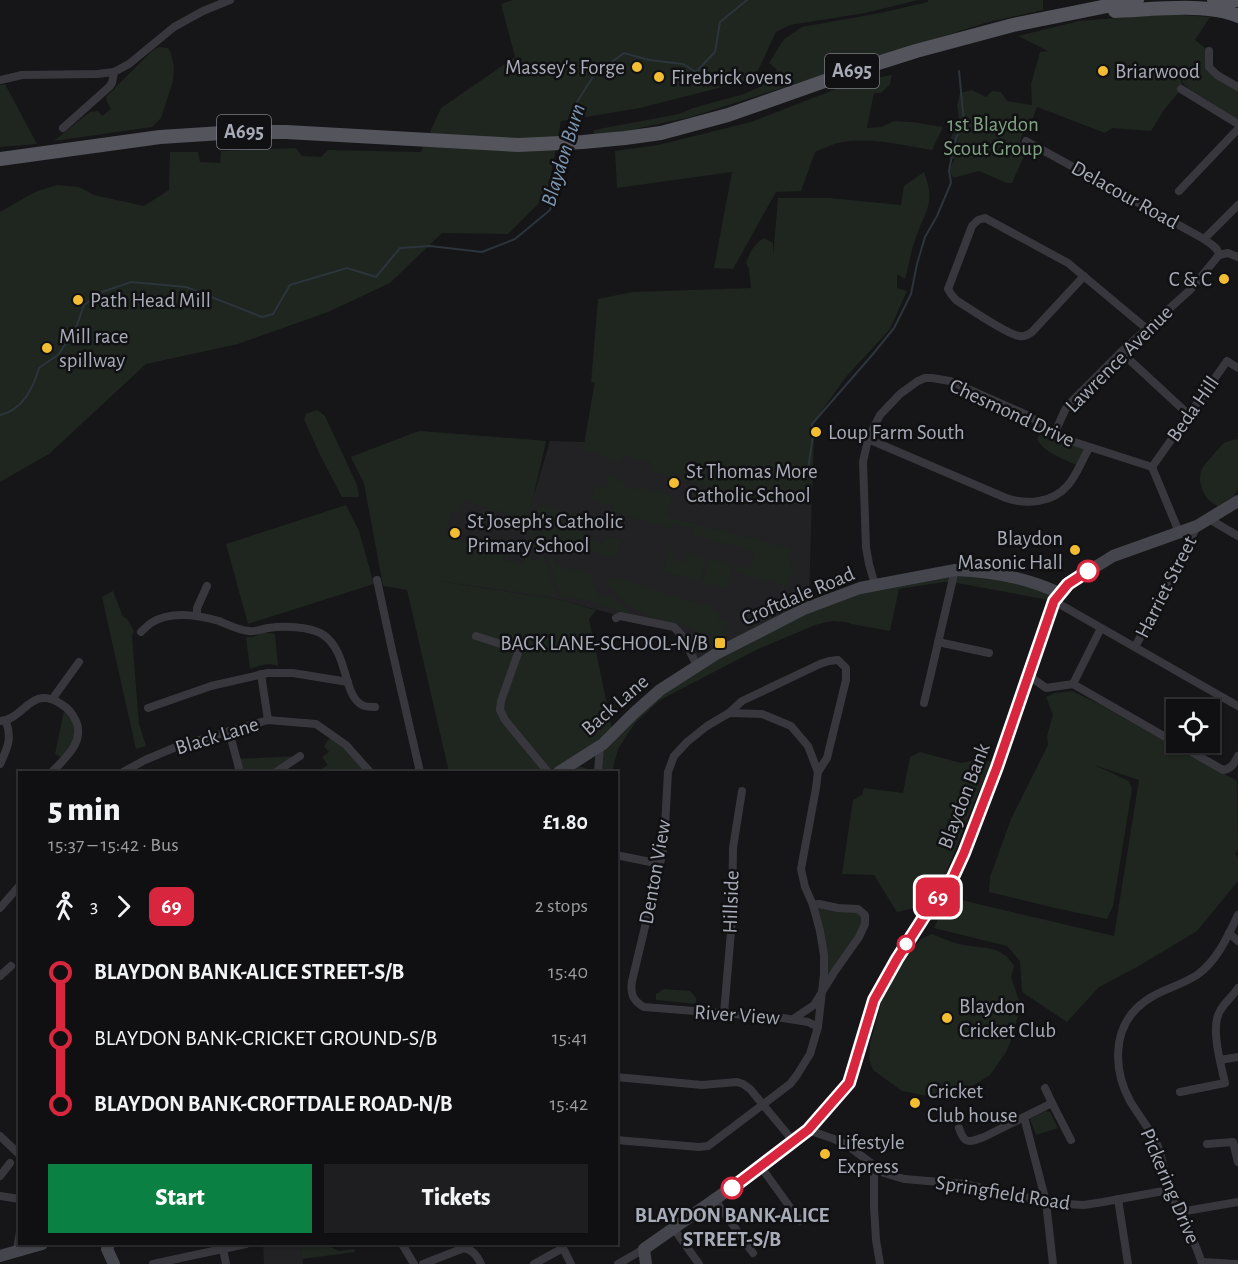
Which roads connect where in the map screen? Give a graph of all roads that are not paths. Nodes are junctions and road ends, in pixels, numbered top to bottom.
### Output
1 (230, 0) edge
2 (1137, 0) edge
3 (1214, 0) edge
4 (1237, 0) edge
5 (1082, 11) junction
6 (1238, 16) edge
7 (1209, 51) dead end
8 (114, 72) junction
9 (2, 79) edge
10 (1238, 87) edge
11 (1182, 89) dead end
12 (1238, 124) edge
13 (63, 128) dead end
14 (1238, 129) edge
15 (1026, 141) dead end
16 (0, 159) edge
17 (1179, 190) dead end
18 (1238, 205) edge
19 (1204, 239) junction
20 (1219, 255) junction
21 (1238, 257) edge
22 (1084, 276) junction
23 (1147, 329) junction
24 (1121, 352) junction
25 (1238, 368) edge
26 (1188, 414) junction
27 (1055, 432) junction
28 (868, 439) junction
29 (1089, 448) junction
30 (1152, 467) junction
31 (1238, 501) edge
32 (1209, 519) junction
33 (1197, 526) junction
34 (1179, 532) junction
35 (1238, 536) edge
36 (955, 570) junction
37 (377, 580) dead end
38 (875, 585) junction
39 (207, 586) dead end
40 (1057, 597) junction
41 (198, 615) junction
42 (616, 618) dead end
43 (1101, 628) junction
44 (141, 632) dead end
45 (476, 636) dead end
46 (938, 642) junction
47 (1135, 647) junction
48 (989, 652) dead end
49 (79, 662) dead end
50 (697, 666) junction
51 (261, 674) junction
52 (1028, 675) junction
53 (348, 682) junction
54 (1073, 684) junction
55 (53, 698) junction
56 (924, 703) dead end
57 (1238, 706) edge
58 (375, 707) dead end
59 (148, 708) dead end
60 (729, 713) junction
61 (268, 720) junction
62 (3, 721) edge
63 (229, 730) junction
64 (600, 746) junction
65 (300, 756) dead end
66 (1238, 756) edge
67 (0, 764) edge
68 (53, 771) edge
69 (125, 771) edge
70 (240, 771) edge
71 (278, 771) edge
72 (369, 771) edge
73 (420, 771) edge
74 (547, 771) edge
75 (561, 771) edge
76 (598, 771) edge
77 (818, 772) junction
78 (742, 791) dead end
79 (618, 855) edge
80 (660, 864) junction
81 (18, 887) edge
82 (813, 905) junction
83 (0, 908) edge
84 (1238, 915) edge
85 (1229, 933) junction
86 (1238, 941) edge
87 (12, 966) dead end
88 (0, 976) edge
89 (1238, 988) edge
90 (822, 993) junction
91 (653, 1009) joint
92 (724, 1013) junction
93 (792, 1019) junction
94 (818, 1028) junction
95 (1238, 1057) edge
96 (1220, 1060) junction
97 (618, 1077) edge
98 (1045, 1088) dead end
99 (1180, 1092) dead end
100 (1052, 1103) junction
101 (763, 1105) junction
102 (1024, 1118) junction
103 (959, 1128) dead end
104 (808, 1130) junction
105 (0, 1136) edge
106 (618, 1140) edge
107 (1071, 1140) dead end
108 (794, 1142) junction
109 (1208, 1143) dead end
110 (18, 1153) edge
111 (1238, 1162) edge
112 (10, 1163) dead end
113 (874, 1166) junction
114 (761, 1167) junction
115 (0, 1176) edge
116 (1169, 1190) junction
117 (0, 1196) edge
118 (18, 1199) edge
119 (1118, 1199) junction
120 (715, 1200) junction
121 (1047, 1202) junction
122 (1238, 1202) edge
123 (1180, 1212) junction
124 (800, 1221) dead end
125 (674, 1228) junction
126 (18, 1244) edge
127 (38, 1245) edge
128 (105, 1245) edge
129 (241, 1245) edge
130 (403, 1245) edge
131 (562, 1246) edge
132 (223, 1249) junction
133 (644, 1249) junction
134 (17, 1250) junction
135 (753, 1253) dead end
136 (0, 1256) edge
137 (1202, 1263) edge
138 (114, 1264) edge
139 (153, 1264) edge
140 (226, 1264) edge
141 (414, 1264) edge
142 (423, 1264) edge
143 (481, 1264) edge
144 (534, 1264) edge
145 (571, 1264) edge
146 (618, 1264) edge
147 (646, 1264) edge
148 (699, 1264) edge
149 (880, 1264) edge
150 (1053, 1264) edge
151 (1128, 1264) edge
152 (1236, 1264) edge

1 - 8 street
2 - 5 main road, A695
3 - 4 main road
5 - 6 main road, A695
5 - 16 main road, A695
7 - 10 street
8 - 9 street
8 - 13 street
11 - 12 street
14 - 17 street
15 - 19 street, Delacour Road
18 - 19 street
19 - 20 street, Delacour Road
20 - 21 street
20 - 23 street, Lawrence Avenue
22 - 22 street
22 - 23 street
23 - 24 street, Lawrence Avenue
24 - 26 street
24 - 27 street, Lawrence Avenue
25 - 26 street, Beda Hill
26 - 30 street, Beda Hill
27 - 28 street, Chesmond Drive
27 - 29 street, Chesmond Drive
28 - 29 street
28 - 38 street, Chesmond Drive
29 - 30 street, Chesmond Drive
30 - 34 street
31 - 32 street
32 - 33 street
32 - 35 street
33 - 34 street
33 - 47 street, Harriet Street
34 - 40 street
36 - 38 street, Croftdale Road
36 - 40 street, Croftdale Road
36 - 46 street
37 - 73 street
38 - 50 street, Croftdale Road
39 - 41 street
40 - 43 street
40 - 52 street, Blaydon Bank
41 - 44 street
41 - 53 street
42 - 50 street
43 - 47 street
43 - 54 street
45 - 74 street
46 - 48 street
46 - 56 street
47 - 57 street
49 - 55 street
50 - 64 street, Back Lane
51 - 53 street
51 - 59 street
51 - 61 street
52 - 54 street
52 - 104 street, Blaydon Bank
53 - 58 street
54 - 66 street
55 - 62 street
55 - 68 street
60 - 77 street
60 - 77 street, Denton View
60 - 80 street, Denton View
61 - 63 street, Black Lane
61 - 72 street, Black Lane
62 - 67 street
63 - 69 street, Black Lane
63 - 70 street
64 - 75 street, Back Lane
64 - 76 street
65 - 71 street
77 - 82 street, Denton View
78 - 92 street, Hillside
79 - 80 street
80 - 91 street, Denton View
81 - 83 street
82 - 90 street, Denton View
82 - 90 street
84 - 85 street, Pickering Drive
85 - 86 street
85 - 116 street, Pickering Drive
87 - 88 street
89 - 96 street
90 - 93 street
90 - 94 street, Denton View
91 - 92 street, River View
92 - 93 street, River View
93 - 94 street, River View
94 - 101 street, Denton View
95 - 96 street
96 - 99 street
97 - 101 street
98 - 100 street
100 - 102 street
100 - 107 street
101 - 106 street, Denton View
101 - 108 street
102 - 103 street
102 - 121 street
104 - 108 street, Blaydon Bank
104 - 113 street, Springfield Road
105 - 110 street
108 - 114 street, Blaydon Bank
109 - 111 street
112 - 115 street
113 - 121 street, Springfield Road
113 - 149 street
114 - 120 street, Blaydon Bank
114 - 124 street
116 - 119 street, Springfield Road
116 - 123 street, Pickering Drive
117 - 118 street
119 - 121 street, Springfield Road
119 - 151 street
120 - 125 street, Blaydon Bank
120 - 135 street
121 - 150 street
122 - 123 street
123 - 137 street, Pickering Drive
125 - 133 street, Blaydon Bank
125 - 148 street
126 - 134 street
127 - 134 street
128 - 138 street
129 - 132 street
130 - 141 street
131 - 144 street
131 - 145 street
132 - 139 street
132 - 140 street
133 - 146 street, Blaydon Bank
133 - 147 street
134 - 136 street
137 - 152 street
142 - 143 street

